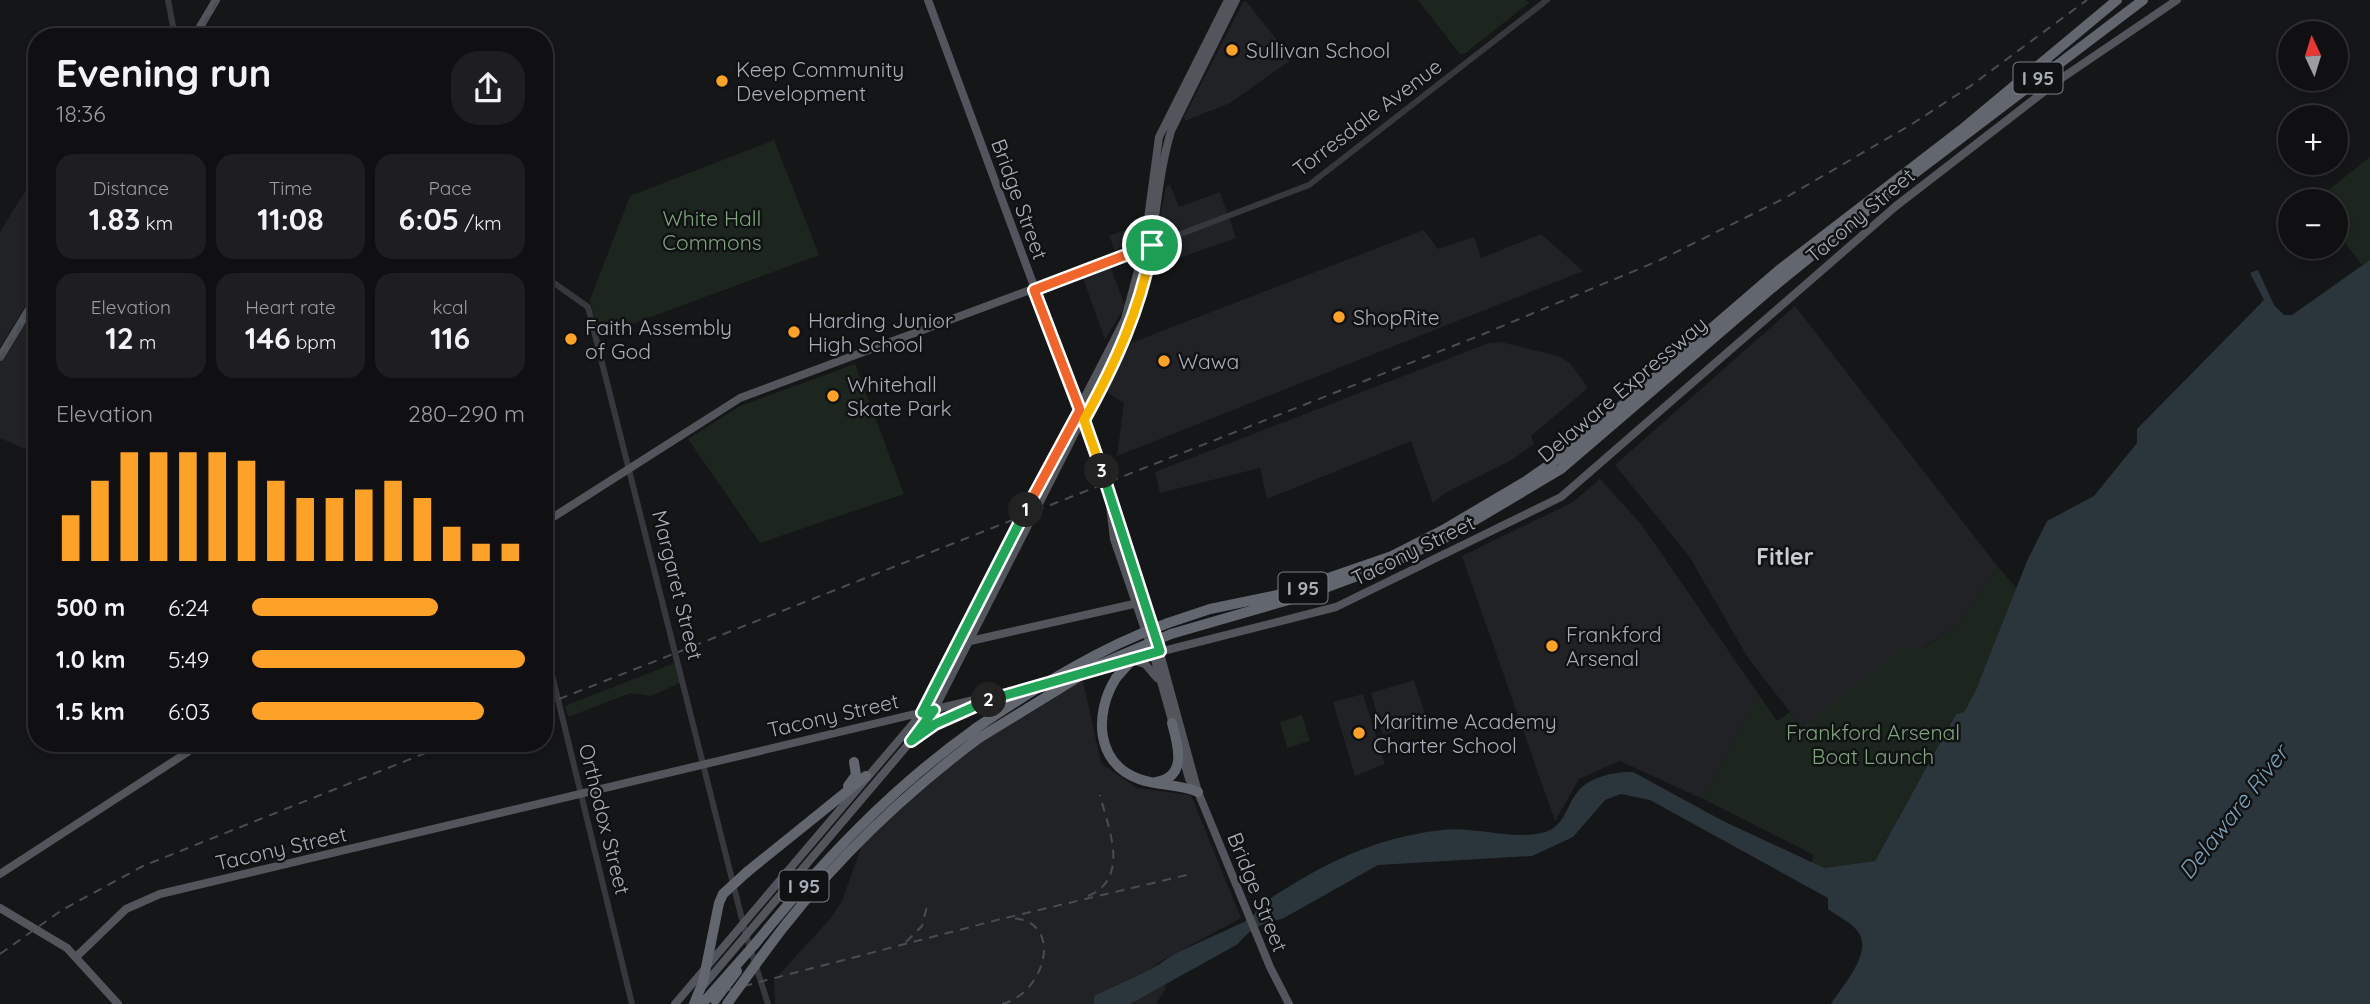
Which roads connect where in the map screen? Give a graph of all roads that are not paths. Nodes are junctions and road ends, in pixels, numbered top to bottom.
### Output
1 (168, 0) edge
2 (216, 0) edge
3 (928, 0) edge
4 (1228, 0) edge
5 (1237, 0) edge
6 (1547, 0) edge
7 (2116, 0) edge
8 (2143, 0) edge
9 (2177, 0) edge
10 (173, 28) edge
11 (199, 28) edge
12 (1171, 131) junction
13 (1159, 137) junction
14 (1160, 152) junction
15 (1933, 156) junction
16 (1148, 247) junction
17 (553, 282) edge
18 (1034, 290) junction
19 (28, 311) edge
20 (0, 357) edge
21 (1080, 410) junction
22 (1084, 420) junction
23 (629, 468) junction
24 (553, 517) edge
25 (1434, 539) junction
26 (1139, 602) junction
27 (1171, 632) junction
28 (970, 641) junction
29 (960, 643) junction
30 (1156, 652) junction
31 (1129, 659) junction
32 (553, 679) edge
33 (1162, 689) junction
34 (1003, 694) junction
35 (934, 710) junction
36 (922, 713) junction
37 (1172, 723) junction
38 (978, 733) junction
39 (911, 741) junction
40 (188, 752) edge
41 (854, 762) dead end
42 (705, 763) junction
43 (866, 776) junction
44 (1154, 783) junction
45 (1198, 792) junction
46 (581, 793) junction
47 (829, 805) junction
48 (860, 833) junction
49 (0, 874) edge
50 (0, 908) edge
51 (745, 930) junction
52 (755, 944) junction
53 (76, 957) junction
54 (761, 957) junction
55 (714, 1002) edge
56 (118, 1004) edge
57 (632, 1004) edge
58 (675, 1004) edge
59 (688, 1004) edge
60 (694, 1004) edge
61 (702, 1004) edge
62 (727, 1004) edge
63 (733, 1004) edge
64 (768, 1004) edge
65 (1289, 1004) edge

1 - 10 street
2 - 11 main road
3 - 18 main road, Bridge Street
4 - 13 main road
5 - 12 main road
6 - 16 street, Torresdale Avenue
7 - 15 highway, Delaware Expressway / I 95
8 - 15 highway, Delaware Expressway / I 95
9 - 30 main road, Tacony Street
12 - 13 main road
12 - 14 main road
13 - 14 main road
14 - 16 main road
15 - 25 highway, Delaware Expressway / I 95
16 - 18 main road, Torresdale Avenue
16 - 21 main road
16 - 22 main road
17 - 23 street, Margaret Street
18 - 21 main road, Bridge Street
18 - 23 main road, Torresdale Avenue
19 - 20 main road
21 - 22 main road, Bridge Street
21 - 29 main road
22 - 26 main road, Bridge Street
22 - 28 main road
23 - 24 main road, Torresdale Avenue
23 - 42 street, Margaret Street
25 - 27 highway, Delaware Expressway / I 95
25 - 27 highway, Delaware Expressway / I 95
26 - 28 main road
26 - 30 main road, Bridge Street
27 - 38 highway, Delaware Expressway / I 95, bridge
27 - 44 highway, bridge
28 - 29 main road
28 - 35 main road
29 - 36 main road
30 - 31 main road, Tacony Street
30 - 33 main road, Bridge Street
30 - 45 main road, Bridge Street
31 - 33 main road
31 - 34 main road, Tacony Street
32 - 46 street, Orthodox Street
33 - 37 main road, Bridge Street
34 - 35 main road, Tacony Street
34 - 39 main road
35 - 36 main road, Tacony Street
35 - 39 main road
36 - 42 main road, Tacony Street
36 - 43 main road
37 - 44 highway
37 - 45 main road, Bridge Street
38 - 48 highway, Delaware Expressway / I 95
38 - 48 highway, Delaware Expressway / I 95
39 - 51 main road
40 - 49 main road
41 - 47 highway
42 - 46 main road, Tacony Street
42 - 51 street, Margaret Street
43 - 47 highway
43 - 51 main road
44 - 45 highway
45 - 65 main road, Bridge Street
46 - 53 main road, Tacony Street
46 - 57 street, Orthodox Street
47 - 60 highway, bridge
48 - 52 highway, Delaware Expressway / I 95
48 - 54 highway, Delaware Expressway / I 95
50 - 53 main road
51 - 58 main road
51 - 59 main road
51 - 64 street, Margaret Street
52 - 55 highway, Delaware Expressway / I 95, bridge
52 - 61 highway, bridge
53 - 56 main road
54 - 62 highway, Delaware Expressway / I 95, bridge
54 - 63 highway, bridge

